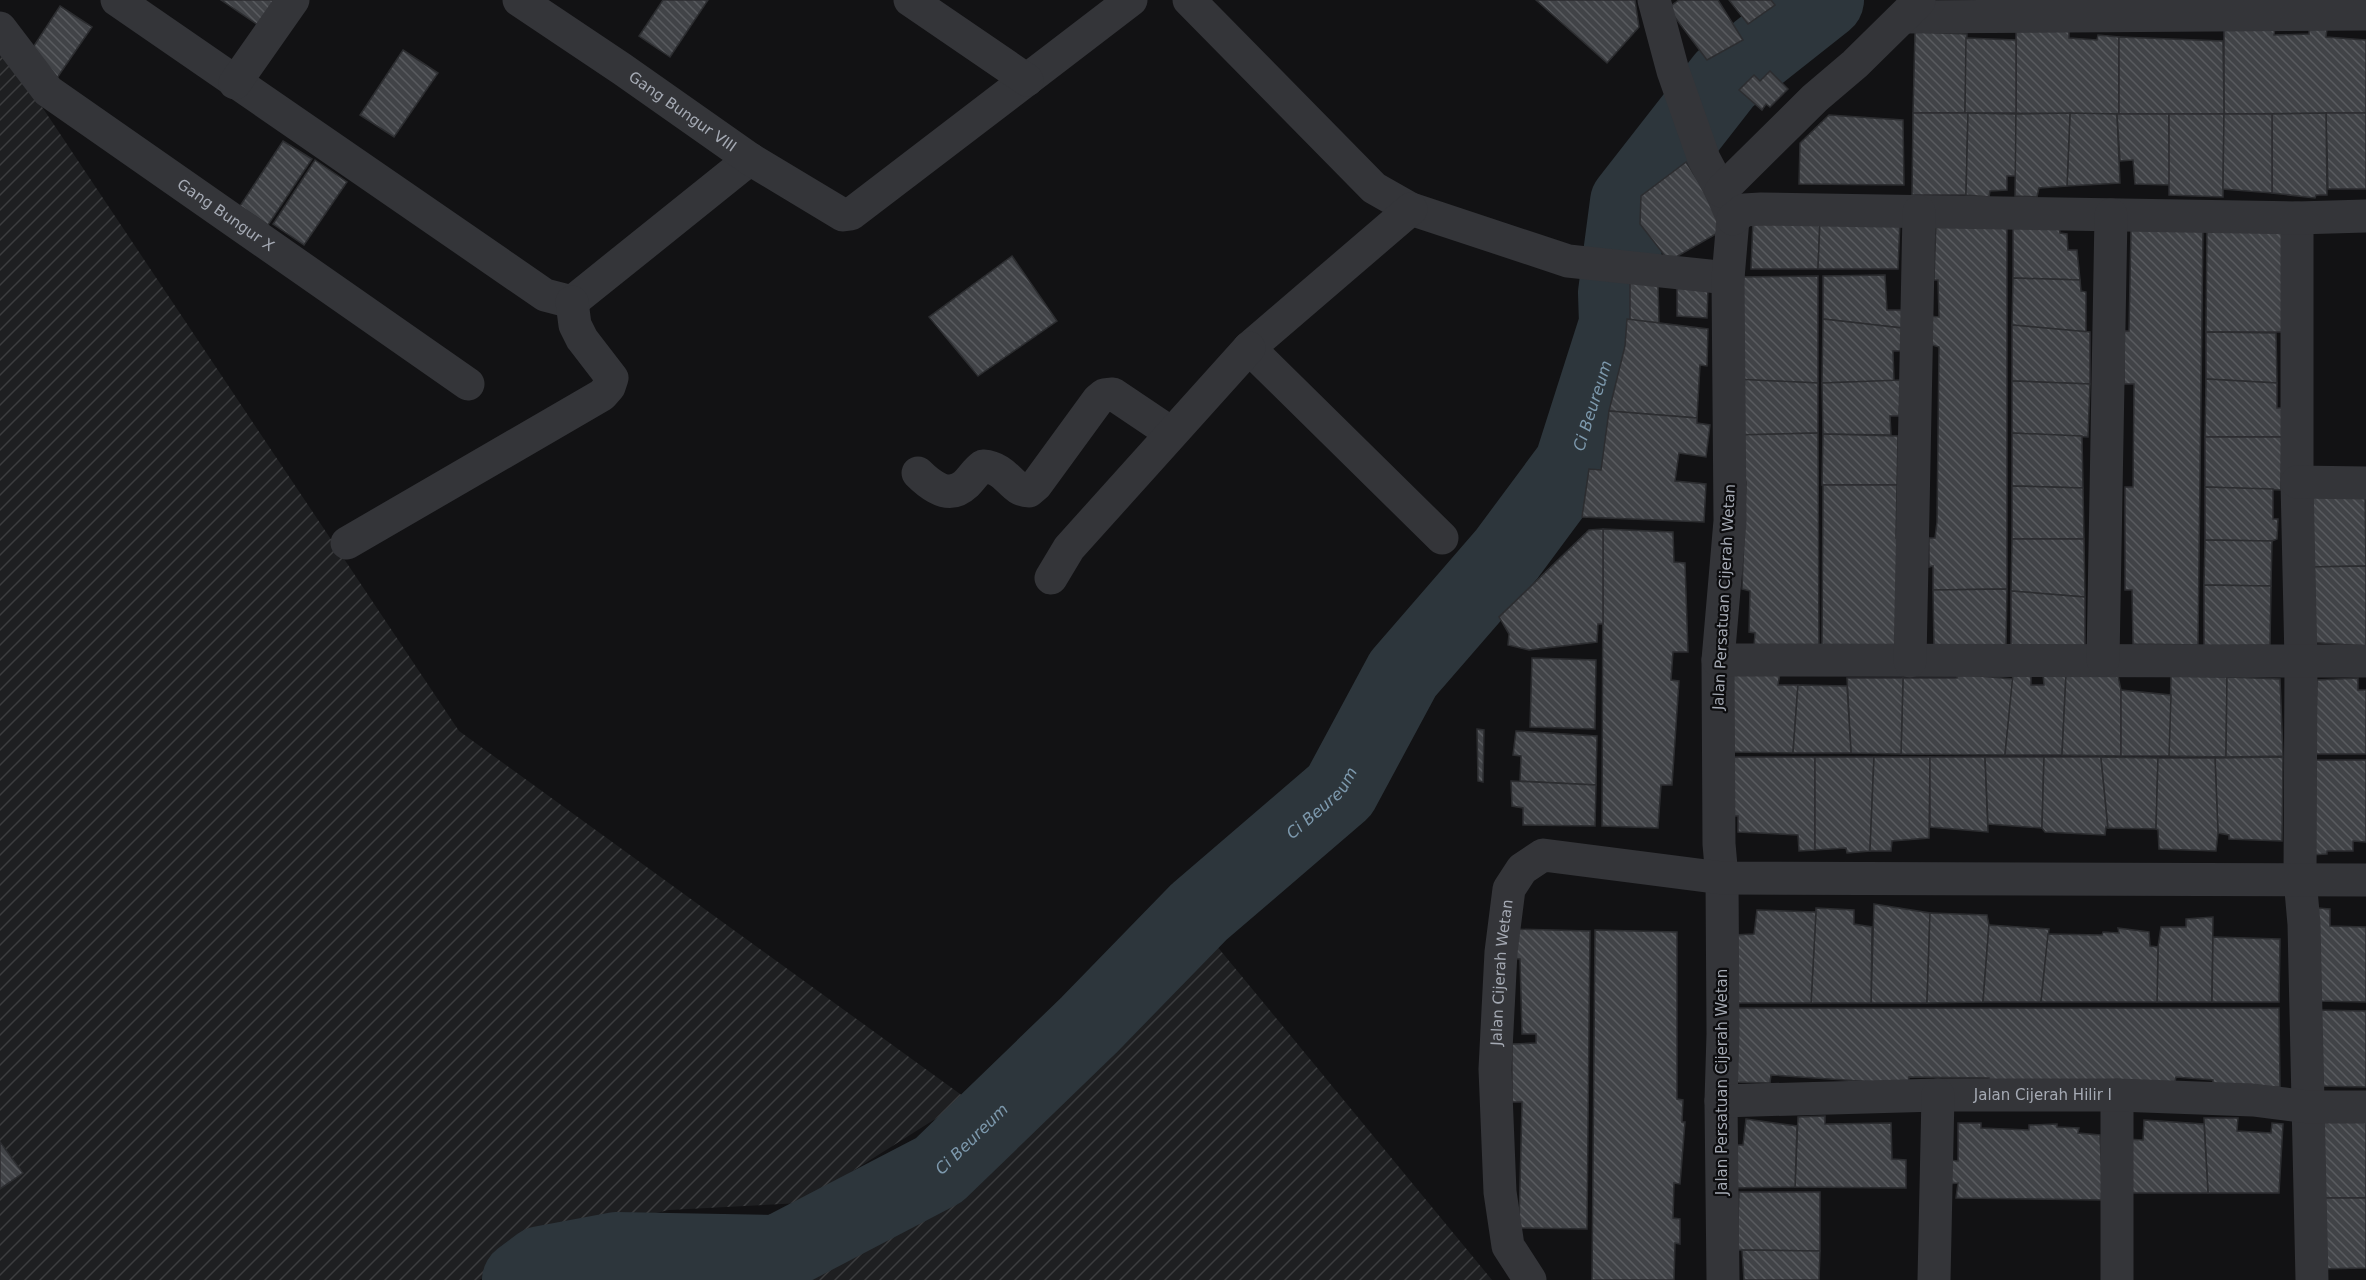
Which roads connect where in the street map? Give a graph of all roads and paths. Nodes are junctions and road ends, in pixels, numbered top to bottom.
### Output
1 (117, 0) edge
2 (293, 0) edge
3 (519, 0) edge
4 (910, 0) edge
5 (1131, 0) edge
6 (1189, 0) edge
7 (1654, 0) edge
8 (1912, 8) edge
9 (2366, 14) edge
10 (0, 28) edge
11 (1028, 80) junction
12 (235, 83) junction
13 (750, 159) junction
14 (1727, 205) junction
15 (1411, 209) junction
16 (1919, 212) junction
17 (2111, 215) junction
18 (2366, 216) edge
19 (2296, 218) junction
20 (1728, 278) junction
21 (572, 302) junction
22 (1249, 348) junction
23 (468, 384) dead end
24 (1171, 433) junction
25 (918, 473) dead end
26 (2297, 482) junction
27 (2366, 483) edge
28 (1442, 538) dead end
29 (347, 543) dead end
30 (1051, 578) dead end
31 (1718, 660) junction
32 (2103, 660) junction
33 (2301, 661) junction
34 (2366, 661) edge
35 (1910, 662) junction
36 (1722, 878) junction
37 (2300, 879) junction
38 (2366, 880) edge
39 (1938, 1095) junction
40 (2117, 1095) junction
41 (1721, 1101) junction
42 (2308, 1107) junction
43 (2366, 1107) edge
44 (1530, 1280) edge
45 (1723, 1280) edge
46 (1934, 1280) edge
47 (2117, 1280) edge
48 (2312, 1280) edge

1 - 12 street
2 - 12 street
3 - 13 street, Gang Bungur VIII
4 - 11 street
5 - 11 street
6 - 15 street
7 - 14 street
8 - 9 street
8 - 14 street
10 - 23 street, Gang Bungur X
11 - 13 street, Gang Bungur VIII
12 - 21 street
13 - 21 street
14 - 16 street
14 - 20 street, Jalan Persatuan Cijerah Wetan
15 - 20 street
15 - 22 street
16 - 17 street
16 - 35 street
17 - 19 street
17 - 32 street
18 - 19 street
19 - 26 street
20 - 31 street, Jalan Persatuan Cijerah Wetan
21 - 29 street
22 - 24 street
22 - 28 street
24 - 25 street
24 - 30 street
26 - 27 street
26 - 33 street
31 - 35 street
31 - 36 street, Jalan Persatuan Cijerah Wetan
32 - 33 street
32 - 35 street
33 - 34 street
33 - 37 street
36 - 37 street, Jalan Cijerah Wetan
36 - 41 street, Jalan Persatuan Cijerah Wetan
36 - 44 street, Jalan Cijerah Wetan
37 - 38 street, Jalan Cijerah Wetan
37 - 42 street
39 - 40 street, Jalan Cijerah Hilir I
39 - 41 street, Jalan Cijerah Hilir I
39 - 46 street
40 - 42 street, Jalan Cijerah Hilir I
40 - 47 street
41 - 45 street, Jalan Persatuan Cijerah Wetan
42 - 43 street, Jalan Cijerah Hilir I
42 - 48 street

